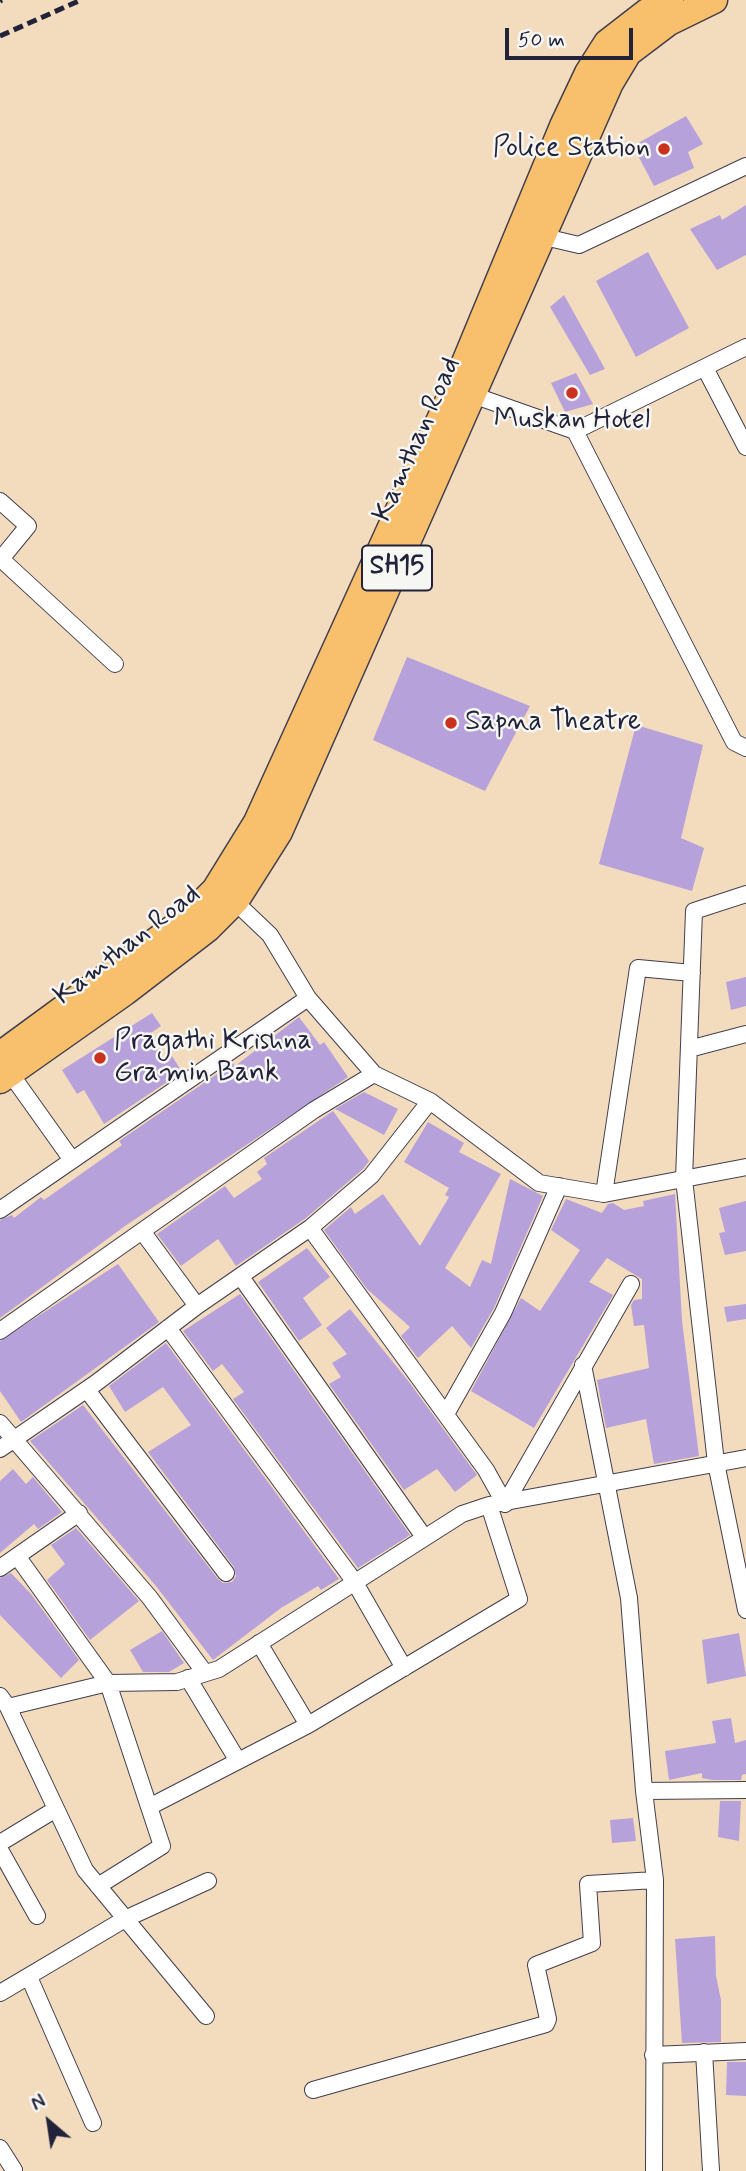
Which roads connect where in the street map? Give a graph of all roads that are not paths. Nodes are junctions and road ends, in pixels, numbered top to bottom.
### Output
1 (670, 0) edge
2 (714, 0) edge
3 (746, 166) edge
4 (531, 234) junction
5 (746, 347) edge
6 (705, 368) junction
7 (464, 392) junction
8 (575, 431) junction
9 (746, 447) edge
10 (0, 501) edge
11 (1, 560) edge
12 (115, 664) dead end
13 (742, 742) edge
14 (746, 894) edge
15 (226, 895) junction
16 (692, 973) junction
17 (307, 998) junction
18 (746, 1034) edge
19 (689, 1049) junction
20 (3, 1069) edge
21 (374, 1074) junction
22 (430, 1101) junction
23 (72, 1160) junction
24 (746, 1167) edge
25 (684, 1179) junction
26 (559, 1186) junction
27 (604, 1194) junction
28 (0, 1210) edge
29 (310, 1228) junction
30 (142, 1231) junction
31 (241, 1277) junction
32 (632, 1284) dead end
33 (197, 1306) junction
34 (168, 1328) junction
35 (0, 1331) edge
36 (583, 1365) junction
37 (87, 1390) junction
38 (446, 1414) junction
39 (0, 1423) edge
40 (15, 1437) junction
41 (0, 1449) edge
42 (746, 1458) edge
43 (716, 1462) junction
44 (606, 1486) junction
45 (497, 1504) junction
46 (79, 1513) junction
47 (424, 1537) junction
48 (17, 1556) junction
49 (0, 1568) edge
50 (226, 1573) dead end
51 (354, 1581) junction
52 (746, 1610) edge
53 (259, 1643) junction
54 (404, 1668) junction
55 (205, 1674) junction
56 (188, 1678) junction
57 (108, 1683) junction
58 (4, 1701) edge
59 (308, 1725) junction
60 (238, 1761) junction
61 (746, 1790) edge
62 (644, 1791) junction
63 (149, 1807) junction
64 (56, 1809) junction
65 (0, 1843) edge
66 (0, 1850) edge
67 (655, 1880) junction
68 (208, 1881) dead end
69 (98, 1886) junction
70 (37, 1916) dead end
71 (125, 1919) junction
72 (29, 1977) junction
73 (0, 1993) edge
74 (205, 2015) dead end
75 (746, 2051) edge
76 (704, 2052) junction
77 (653, 2054) junction
78 (313, 2091) dead end
79 (93, 2123) dead end
80 (0, 2148) edge
81 (14, 2170) edge
82 (654, 2171) edge
83 (710, 2171) edge

1 - 4 main road, Kamthan Road / SH15
2 - 4 main road, Kamthan Road / SH15
3 - 4 street
4 - 7 main road, Kamthan Road / SH15
5 - 6 street
6 - 8 street
6 - 9 street
7 - 8 street
7 - 15 main road, Kamthan Road / SH15
8 - 13 street
10 - 11 street
11 - 12 street
14 - 16 street
15 - 17 street
15 - 20 main road, Kamthan Road / SH15
16 - 19 street
16 - 27 street
17 - 21 street
17 - 23 street
18 - 19 street
19 - 25 street
20 - 23 street
21 - 22 street
21 - 30 street
22 - 26 street
22 - 29 street
23 - 28 street
24 - 25 street
25 - 27 street
25 - 43 street
26 - 27 street
26 - 38 street
29 - 31 street
29 - 38 street
30 - 33 street
30 - 35 street
31 - 33 street
31 - 47 street
32 - 36 street
33 - 34 street
34 - 37 street
34 - 51 street
36 - 44 street
36 - 45 street
37 - 40 street
37 - 50 street
38 - 45 street
39 - 40 street
40 - 41 street
40 - 46 street
42 - 43 street
43 - 44 street
43 - 52 street
44 - 45 street
44 - 62 street
45 - 47 street
45 - 54 street
46 - 48 street
46 - 55 street
47 - 51 street
48 - 49 street
48 - 57 street
51 - 53 street
51 - 54 street
53 - 55 street
53 - 59 street
54 - 59 street
55 - 56 street
56 - 57 street
56 - 60 street
57 - 58 street
57 - 63 street
58 - 64 street
59 - 60 street
60 - 63 street
61 - 62 street
62 - 67 street
63 - 69 street
64 - 65 street
64 - 69 street
66 - 70 street
67 - 77 street
67 - 78 street
68 - 71 street
69 - 71 street
71 - 72 street
71 - 74 street
72 - 73 street
72 - 79 street
75 - 76 street
76 - 77 street
76 - 83 street
77 - 82 street
80 - 81 street

